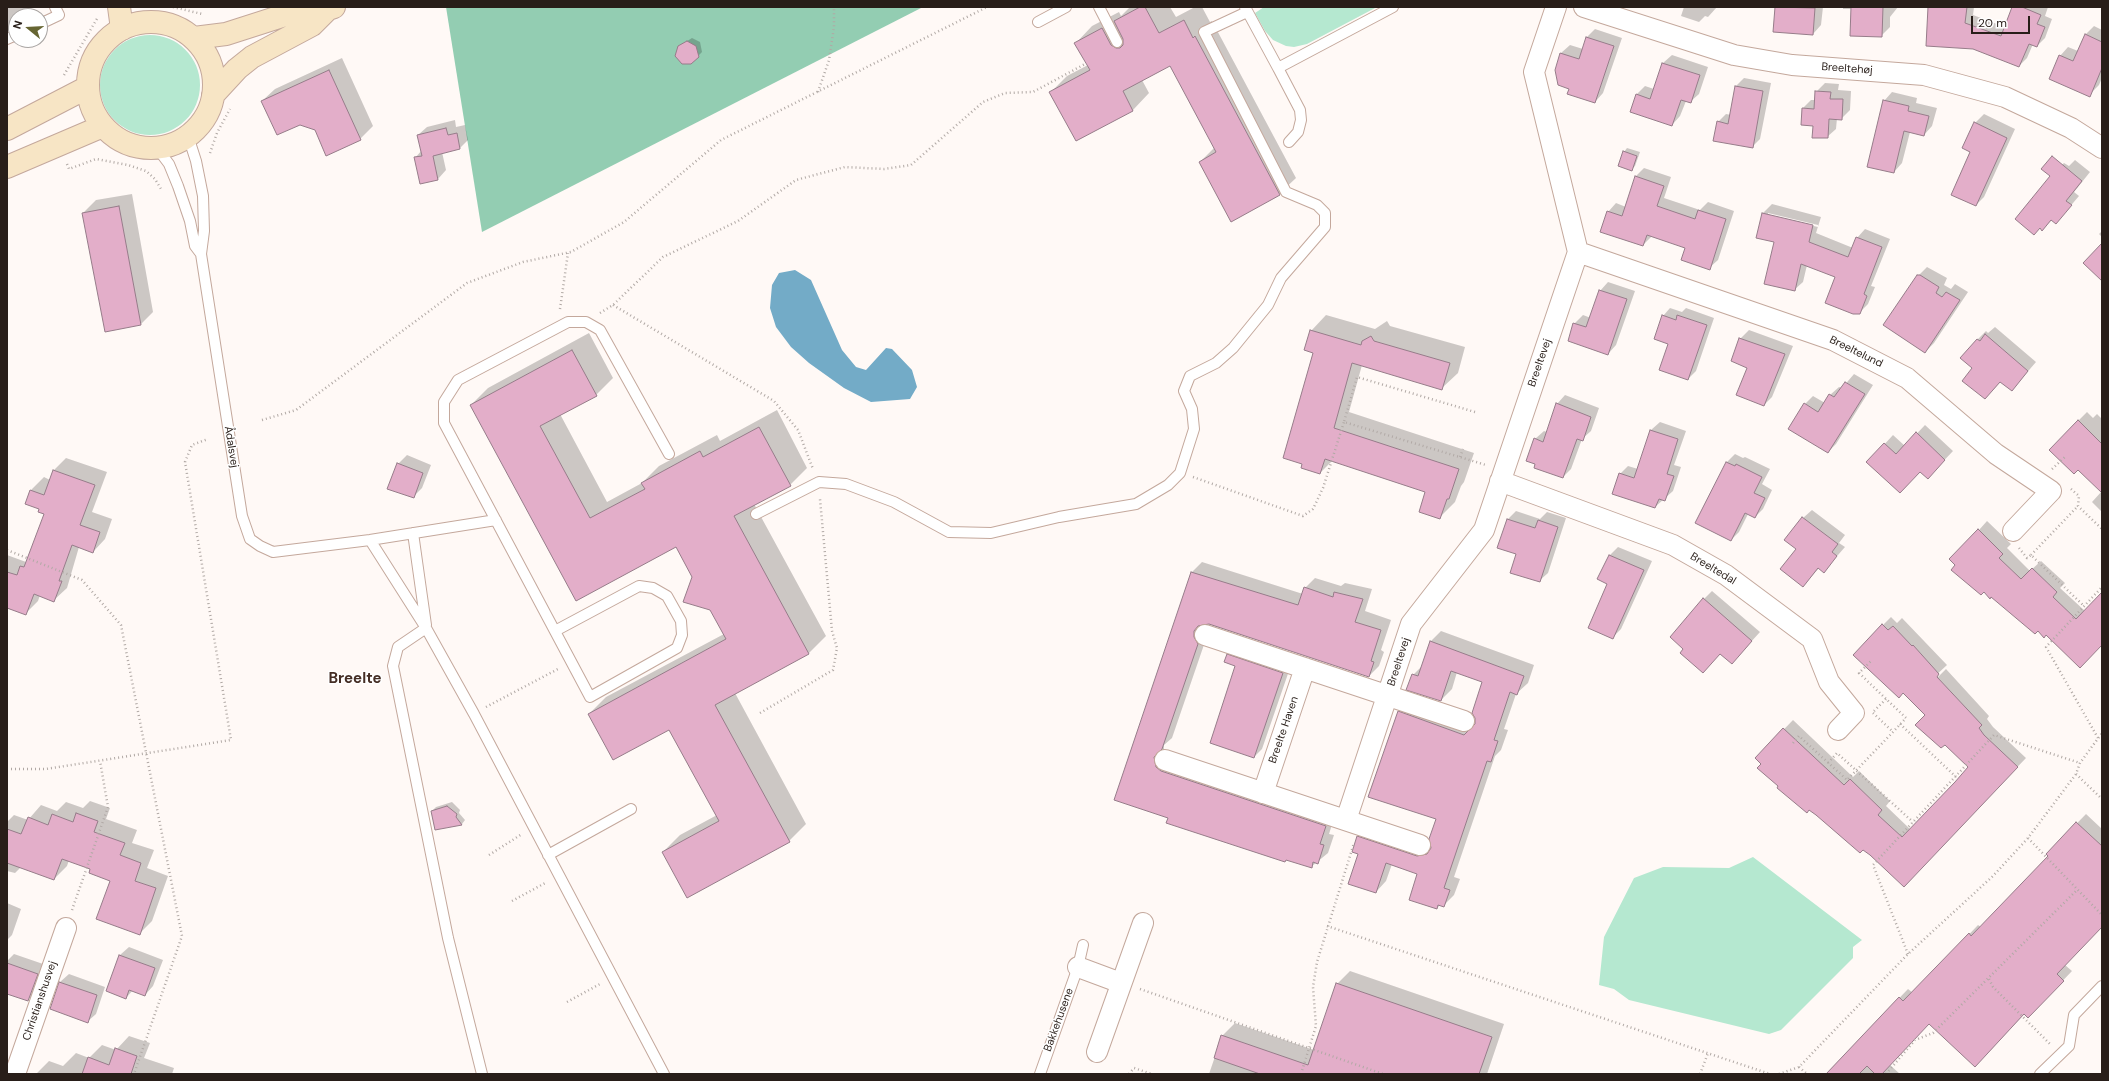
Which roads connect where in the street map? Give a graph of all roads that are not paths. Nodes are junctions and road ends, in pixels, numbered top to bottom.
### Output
1 (55, 7) edge
2 (119, 7) edge
3 (1066, 7) edge
4 (1099, 7) edge
5 (1393, 7) edge
6 (1556, 7) edge
7 (1584, 7) edge
8 (322, 8) edge
9 (1246, 9) edge
10 (152, 14) edge
11 (48, 20) edge
12 (1038, 22) dead end
13 (122, 29) junction
14 (194, 38) junction
15 (1117, 42) dead end
16 (1278, 68) junction
17 (88, 87) junction
18 (213, 96) junction
19 (103, 126) junction
20 (7, 130) edge
21 (188, 136) junction
22 (1289, 142) dead end
23 (157, 148) junction
24 (2102, 148) edge
25 (7, 167) edge
26 (1578, 252) junction
27 (201, 254) junction
28 (669, 454) dead end
29 (1502, 476) junction
30 (756, 514) dead end
31 (496, 520) junction
32 (2013, 531) road end
33 (413, 533) junction
34 (370, 540) junction
35 (426, 628) junction
36 (555, 631) junction
37 (1205, 635) dead end
38 (1305, 668) junction
39 (1388, 696) junction
40 (1464, 721) dead end
41 (1838, 730) dead end
42 (1165, 760) dead end
43 (1263, 793) junction
44 (631, 809) dead end
45 (1353, 823) junction
46 (1420, 845) dead end
47 (548, 855) junction
48 (1142, 923) dead end
49 (66, 928) road end
50 (1083, 946) dead end
51 (1078, 967) junction
52 (1121, 983) junction
53 (2102, 986) edge
54 (1097, 1052) dead end
55 (16, 1074) edge
56 (482, 1074) edge
57 (664, 1074) edge
58 (1040, 1074) edge
59 (2040, 1074) edge

1 - 11 lane
2 - 13 main road
3 - 12 lane
4 - 15 lane
5 - 16 lane
6 - 26 street
7 - 24 street, Breeltehøj
8 - 14 main road
8 - 18 main road
9 - 16 lane
9 - 30 lane
10 - 13 main road
10 - 14 main road
13 - 17 main road
14 - 18 main road
16 - 22 lane
17 - 19 main road
17 - 20 main road
18 - 21 main road
19 - 23 main road
19 - 25 main road
21 - 23 main road
21 - 27 lane, Ådalsvej
23 - 27 lane, Ådalsvej
26 - 29 street, Breeltevej
26 - 32 street, Breeltelund
27 - 34 lane, Ådalsvej
28 - 31 lane
29 - 39 street, Breeltevej
29 - 41 street, Breeltedal
31 - 33 lane, Ådalsvej
31 - 36 lane
33 - 34 lane, Ådalsvej
33 - 35 lane
34 - 35 lane
35 - 47 lane
35 - 56 lane
36 - 36 lane
37 - 38 street
38 - 39 street
38 - 43 street, Breelte Haven
39 - 40 street
39 - 45 street
42 - 43 street
43 - 45 street
44 - 47 lane
45 - 46 street
47 - 57 lane
48 - 52 street
49 - 55 street, Christianshusvej
50 - 51 lane, Bakkehusene
51 - 52 street
51 - 58 lane, Bakkehusene
52 - 54 street
53 - 59 lane

